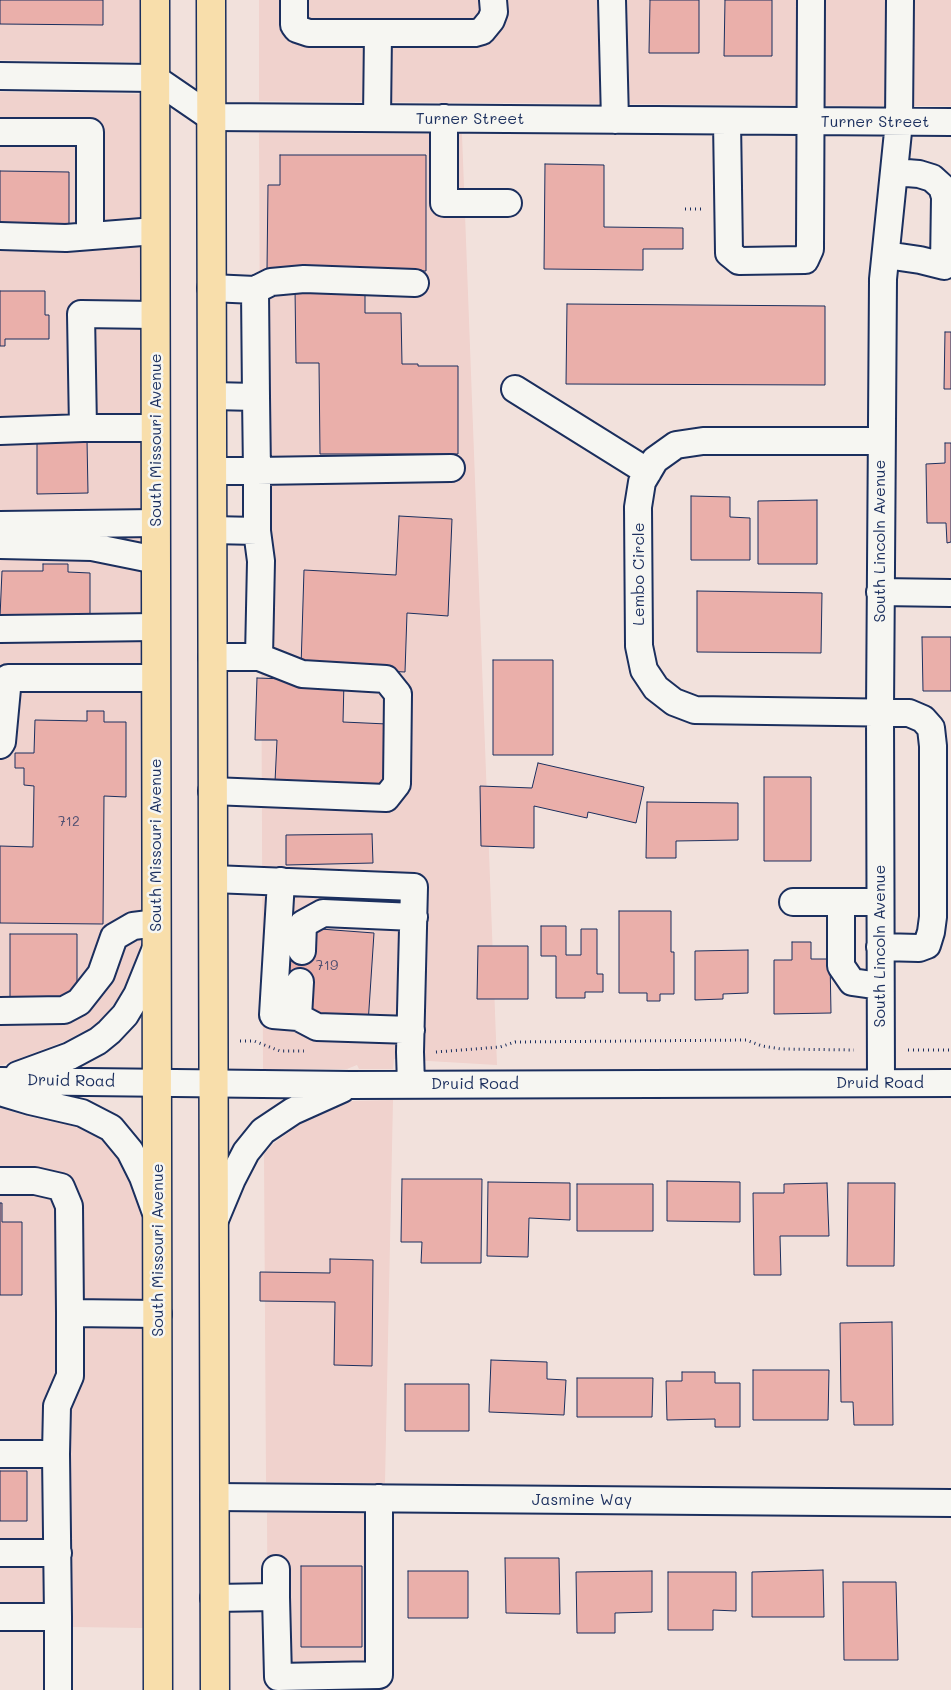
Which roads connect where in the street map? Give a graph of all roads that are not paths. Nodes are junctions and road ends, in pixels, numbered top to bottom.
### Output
1 (155, 0) edge
2 (211, 0) edge
3 (294, 0) edge
4 (493, 0) edge
5 (612, 0) edge
6 (811, 0) edge
7 (900, 0) edge
8 (378, 33) junction
9 (0, 76) edge
10 (154, 78) junction
11 (211, 116) junction
12 (377, 118) junction
13 (444, 118) junction
14 (615, 120) junction
15 (726, 121) junction
16 (810, 121) junction
17 (899, 122) junction
18 (951, 122) edge
19 (0, 132) edge
20 (894, 172) junction
21 (508, 203) dead end
22 (155, 230) junction
23 (90, 235) junction
24 (0, 236) edge
25 (886, 255) junction
26 (948, 266) edge
27 (415, 283) dead end
28 (211, 288) junction
29 (256, 290) junction
30 (155, 315) junction
31 (515, 389) dead end
32 (212, 396) junction
33 (256, 397) junction
34 (83, 428) junction
35 (156, 428) junction
36 (0, 431) edge
37 (881, 441) junction
38 (451, 468) dead end
39 (212, 471) junction
40 (257, 471) junction
41 (648, 472) junction
42 (155, 523) junction
43 (0, 525) edge
44 (212, 530) junction
45 (258, 531) junction
46 (0, 545) edge
47 (156, 560) junction
48 (880, 592) junction
49 (951, 593) edge
50 (155, 627) junction
51 (0, 629) edge
52 (212, 657) junction
53 (259, 657) junction
54 (156, 678) junction
55 (880, 712) junction
56 (0, 745) edge
57 (212, 791) junction
58 (213, 879) junction
59 (281, 881) junction
60 (793, 902) dead end
61 (841, 902) junction
62 (880, 902) junction
63 (414, 917) junction
64 (157, 934) junction
65 (880, 947) junction
66 (302, 951) dead end
67 (300, 982) dead end
68 (880, 986) junction
69 (0, 1011) edge
70 (298, 1017) junction
71 (411, 1030) junction
72 (157, 1082) junction
73 (951, 1082) edge
74 (881, 1083) junction
75 (1, 1084) edge
76 (212, 1084) junction
77 (350, 1085) junction
78 (411, 1085) junction
79 (0, 1182) edge
80 (158, 1218) junction
81 (213, 1222) junction
82 (70, 1313) junction
83 (158, 1314) junction
84 (0, 1454) edge
85 (56, 1454) junction
86 (214, 1497) junction
87 (379, 1498) junction
88 (951, 1502) edge
89 (0, 1553) edge
90 (58, 1553) junction
91 (276, 1569) dead end
92 (276, 1597) junction
93 (214, 1598) junction
94 (0, 1617) edge
95 (58, 1617) junction
96 (58, 1690) edge
97 (158, 1690) edge
98 (215, 1690) edge

1 - 10 main road, South Missouri Avenue
2 - 11 main road
3 - 8 street
4 - 8 street
5 - 14 street
6 - 16 street
7 - 17 street, South Lincoln Avenue
8 - 12 street
9 - 10 street
10 - 11 street
10 - 22 main road, South Missouri Avenue
11 - 12 street, Turner Street
11 - 28 main road
12 - 13 street, Turner Street
13 - 14 street, Turner Street
13 - 21 street
14 - 15 street, Turner Street
15 - 16 street, Turner Street
15 - 16 street
16 - 17 street, Turner Street
17 - 18 street, Turner Street
17 - 20 street, South Lincoln Avenue
19 - 23 street
20 - 25 street, South Lincoln Avenue
20 - 26 street
22 - 23 street
22 - 30 main road, South Missouri Avenue
23 - 24 street
25 - 26 street
25 - 37 street, South Lincoln Avenue
27 - 29 street
28 - 29 street
28 - 32 main road
29 - 33 street
30 - 34 street
30 - 35 main road, South Missouri Avenue
31 - 41 street
32 - 33 street
32 - 39 main road
33 - 40 street
34 - 35 street
34 - 36 street
35 - 42 main road, South Missouri Avenue
37 - 41 street, Lembo Circle
37 - 48 street, South Lincoln Avenue
38 - 40 street
39 - 40 street
39 - 44 main road
40 - 45 street
41 - 55 street, Lembo Circle
42 - 43 street
42 - 47 main road, South Missouri Avenue
44 - 45 street
44 - 52 main road
45 - 53 street
46 - 47 street
47 - 50 main road, South Missouri Avenue
48 - 49 street
48 - 55 street, South Lincoln Avenue
50 - 51 street
50 - 54 main road, South Missouri Avenue
52 - 53 street
52 - 57 main road
53 - 57 street
54 - 56 street
54 - 64 main road, South Missouri Avenue
55 - 62 street, South Lincoln Avenue
55 - 65 street, Lembo Circle
57 - 58 main road
58 - 59 street
58 - 76 main road
59 - 63 street
59 - 70 street
60 - 61 street
61 - 62 street
61 - 68 street
62 - 65 street, South Lincoln Avenue
63 - 66 street
63 - 71 street
64 - 69 street
64 - 72 main road, South Missouri Avenue
64 - 75 street
65 - 68 street, South Lincoln Avenue
67 - 70 street
68 - 74 street, South Lincoln Avenue
70 - 71 street
71 - 78 street
72 - 75 street, Druid Road
72 - 76 street, Druid Road
72 - 80 main road, South Missouri Avenue
73 - 74 street, Druid Road
74 - 78 street, Druid Road
75 - 80 street
76 - 77 street, Druid Road
76 - 81 main road
77 - 78 street, Druid Road
77 - 81 street
79 - 82 street
80 - 83 main road, South Missouri Avenue
81 - 86 main road
82 - 83 street
82 - 85 street
83 - 97 main road, South Missouri Avenue
84 - 85 street
85 - 90 street
86 - 87 street, Jasmine Way
86 - 93 main road
87 - 88 street, Jasmine Way
87 - 92 street
89 - 90 street
90 - 95 street
91 - 92 street
92 - 93 street
93 - 98 main road
94 - 95 street
95 - 96 street

